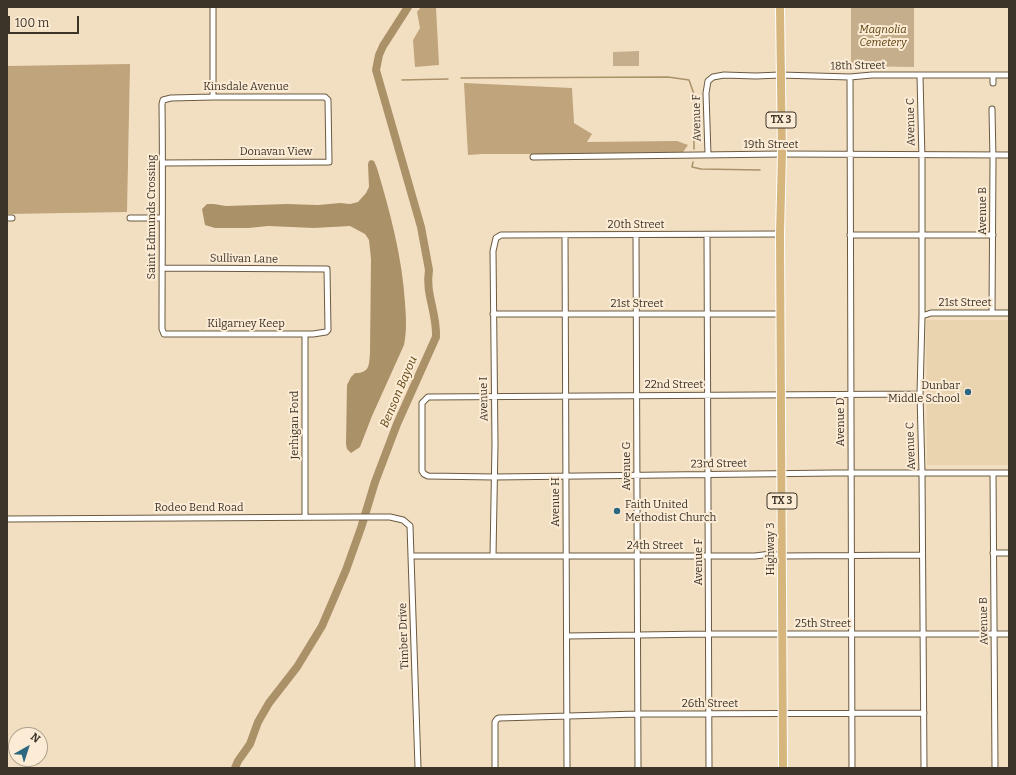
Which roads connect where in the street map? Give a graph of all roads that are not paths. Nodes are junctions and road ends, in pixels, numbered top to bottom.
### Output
1 (213, 7) edge
2 (780, 7) edge
3 (1009, 74) edge
4 (780, 75) junction
5 (993, 75) junction
6 (920, 76) junction
7 (850, 77) junction
8 (708, 81) joint
9 (993, 83) dead end
10 (213, 97) junction
11 (163, 100) joint
12 (328, 100) joint
13 (992, 109) dead end
14 (782, 154) junction
15 (708, 155) junction
16 (850, 155) junction
17 (922, 155) junction
18 (993, 155) junction
19 (1009, 155) edge
20 (533, 157) dead end
21 (162, 163) junction
22 (130, 218) dead end
23 (162, 218) junction
24 (780, 234) junction
25 (636, 235) junction
26 (707, 235) junction
27 (850, 235) junction
28 (922, 235) junction
29 (993, 235) junction
30 (565, 236) junction
31 (495, 241) joint
32 (162, 268) junction
33 (992, 313) junction
34 (1009, 313) edge
35 (493, 314) junction
36 (565, 314) junction
37 (637, 314) junction
38 (707, 314) junction
39 (781, 314) junction
40 (922, 316) junction
41 (328, 330) joint
42 (164, 334) joint
43 (305, 334) junction
44 (851, 394) junction
45 (920, 394) junction
46 (637, 395) junction
47 (708, 395) junction
48 (782, 395) junction
49 (494, 396) junction
50 (566, 396) junction
51 (851, 473) junction
52 (922, 473) junction
53 (993, 473) junction
54 (1009, 473) edge
55 (782, 474) junction
56 (637, 475) junction
57 (708, 475) junction
58 (428, 476) joint
59 (566, 476) junction
60 (494, 477) junction
61 (305, 517) junction
62 (390, 517) joint
63 (7, 519) edge
64 (993, 553) junction
65 (1009, 553) edge
66 (851, 555) junction
67 (922, 555) junction
68 (411, 556) junction
69 (493, 556) junction
70 (566, 556) junction
71 (637, 556) junction
72 (708, 556) junction
73 (782, 556) junction
74 (709, 634) junction
75 (783, 634) junction
76 (851, 634) junction
77 (923, 634) junction
78 (995, 634) junction
79 (1009, 634) edge
80 (638, 635) junction
81 (567, 636) junction
82 (852, 713) junction
83 (924, 713) junction
84 (638, 714) junction
85 (709, 714) junction
86 (783, 714) junction
87 (567, 716) junction
88 (418, 768) edge
89 (495, 768) edge
90 (567, 768) edge
91 (638, 768) edge
92 (709, 768) edge
93 (783, 768) edge
94 (852, 768) edge
95 (924, 768) edge
96 (995, 768) edge

1 - 10 street
2 - 4 main road, TX 3
3 - 5 street, 18th Street
4 - 7 street, 18th Street
4 - 8 street, 18th Street
4 - 14 main road, TX 3
5 - 6 street, 18th Street
5 - 9 street
6 - 7 street, 18th Street
6 - 17 street, Avenue C
7 - 16 street, Avenue D
8 - 15 street, Avenue F
10 - 11 street, Kinsdale Avenue
10 - 12 street, Kinsdale Avenue
11 - 21 street, Saint Edmunds Crossing
12 - 21 street, Donavan View
13 - 18 street, Avenue B
14 - 15 street, 19th Street
14 - 16 street, 19th Street
14 - 24 main road, TX 3
15 - 20 street, 19th Street
16 - 17 street, 19th Street
16 - 27 street, Avenue D
17 - 18 street, 19th Street
17 - 28 street, Avenue C
18 - 19 street, 19th Street
18 - 29 street, Avenue B
21 - 23 street, Saint Edmunds Crossing
22 - 23 street
23 - 32 street, Saint Edmunds Crossing
24 - 26 street, 20th Street
24 - 39 main road, Highway 3 / TX 3
25 - 26 street, 20th Street
25 - 30 street, 20th Street
25 - 37 street, Avenue G
26 - 38 street, Avenue F
27 - 28 street
27 - 44 street, Avenue D
28 - 29 street
28 - 40 street, Avenue C
29 - 33 street, Avenue B
30 - 31 street, 20th Street
30 - 36 street, Avenue H
31 - 35 street, Avenue I
32 - 41 street, Sullivan Lane
32 - 42 street, Saint Edmunds Crossing
33 - 34 street, 21st Street
33 - 40 street, 21st Street
35 - 36 street, 21st Street
35 - 49 street, Avenue I
36 - 37 street, 21st Street
36 - 50 street, Avenue H
37 - 38 street, 21st Street
37 - 46 street, Avenue G
38 - 39 street, 21st Street
38 - 47 street, Avenue F
39 - 48 main road, Highway 3 / TX 3
40 - 45 street, Avenue C
41 - 43 street, Kilgarney Keep
42 - 43 street, Kilgarney Keep
43 - 61 street, Jerhigan Ford
44 - 45 street, 22nd Street
44 - 48 street, 22nd Street
44 - 51 street, Avenue D
45 - 52 street, Avenue C
46 - 47 street, 22nd Street
46 - 50 street, 22nd Street
46 - 56 street, Avenue G
47 - 48 street, 22nd Street
47 - 57 street, Avenue F
48 - 55 main road, Highway 3 / TX 3
49 - 50 street, 22nd Street
49 - 58 street, 22nd Street
49 - 60 street, Avenue I
50 - 59 street, Avenue H
51 - 52 street, 23rd Street
51 - 55 street, 23rd Street
51 - 66 street, Avenue D
52 - 53 street, 23rd Street
52 - 67 street, Avenue C
53 - 54 street, 23rd Street
53 - 64 street, Avenue B
55 - 57 street, 23rd Street
55 - 73 main road, Highway 3 / TX 3
56 - 57 street, 23rd Street
56 - 59 street, 23rd Street
56 - 71 street, Avenue G
57 - 72 street, Avenue F
58 - 60 street, 23rd Street
59 - 60 street, 23rd Street
59 - 70 street, Avenue H
60 - 69 street, Avenue I
61 - 62 street, Rodeo Bend Road
61 - 63 street, Rodeo Bend Road
62 - 68 street, Timber Drive
64 - 65 street
64 - 78 street, Avenue B
66 - 67 street, 24th Street
66 - 73 street, 24th Street
66 - 76 street, Avenue D
67 - 77 street, Avenue C
68 - 69 street, 24th Street
68 - 88 street, Timber Drive
69 - 70 street, 24th Street
70 - 71 street, 24th Street
70 - 81 street, Avenue H
71 - 72 street, 24th Street
71 - 80 street, Avenue G
72 - 73 street, 24th Street
72 - 74 street, Avenue F
73 - 75 main road, Highway 3 / TX 3
74 - 75 street, 25th Street
74 - 80 street, 25th Street
74 - 85 street, Avenue F
75 - 76 street, 25th Street
75 - 86 main road, Highway 3 / TX 3
76 - 77 street, 25th Street
76 - 82 street, Avenue D
77 - 78 street, 25th Street
77 - 83 street, Avenue C
78 - 79 street, 25th Street
78 - 96 street, Avenue B
80 - 81 street, 25th Street
80 - 84 street, Avenue G
81 - 87 street, Avenue H
82 - 83 street, 26th Street
82 - 86 street, 26th Street
82 - 94 street, Avenue D
83 - 95 street, Avenue C
84 - 85 street, 26th Street
84 - 87 street, 26th Street
84 - 91 street, Avenue G
85 - 86 street, 26th Street
85 - 92 street, Avenue F
86 - 93 main road, Highway 3 / TX 3
87 - 89 street, 26th Street
87 - 90 street, Avenue H

